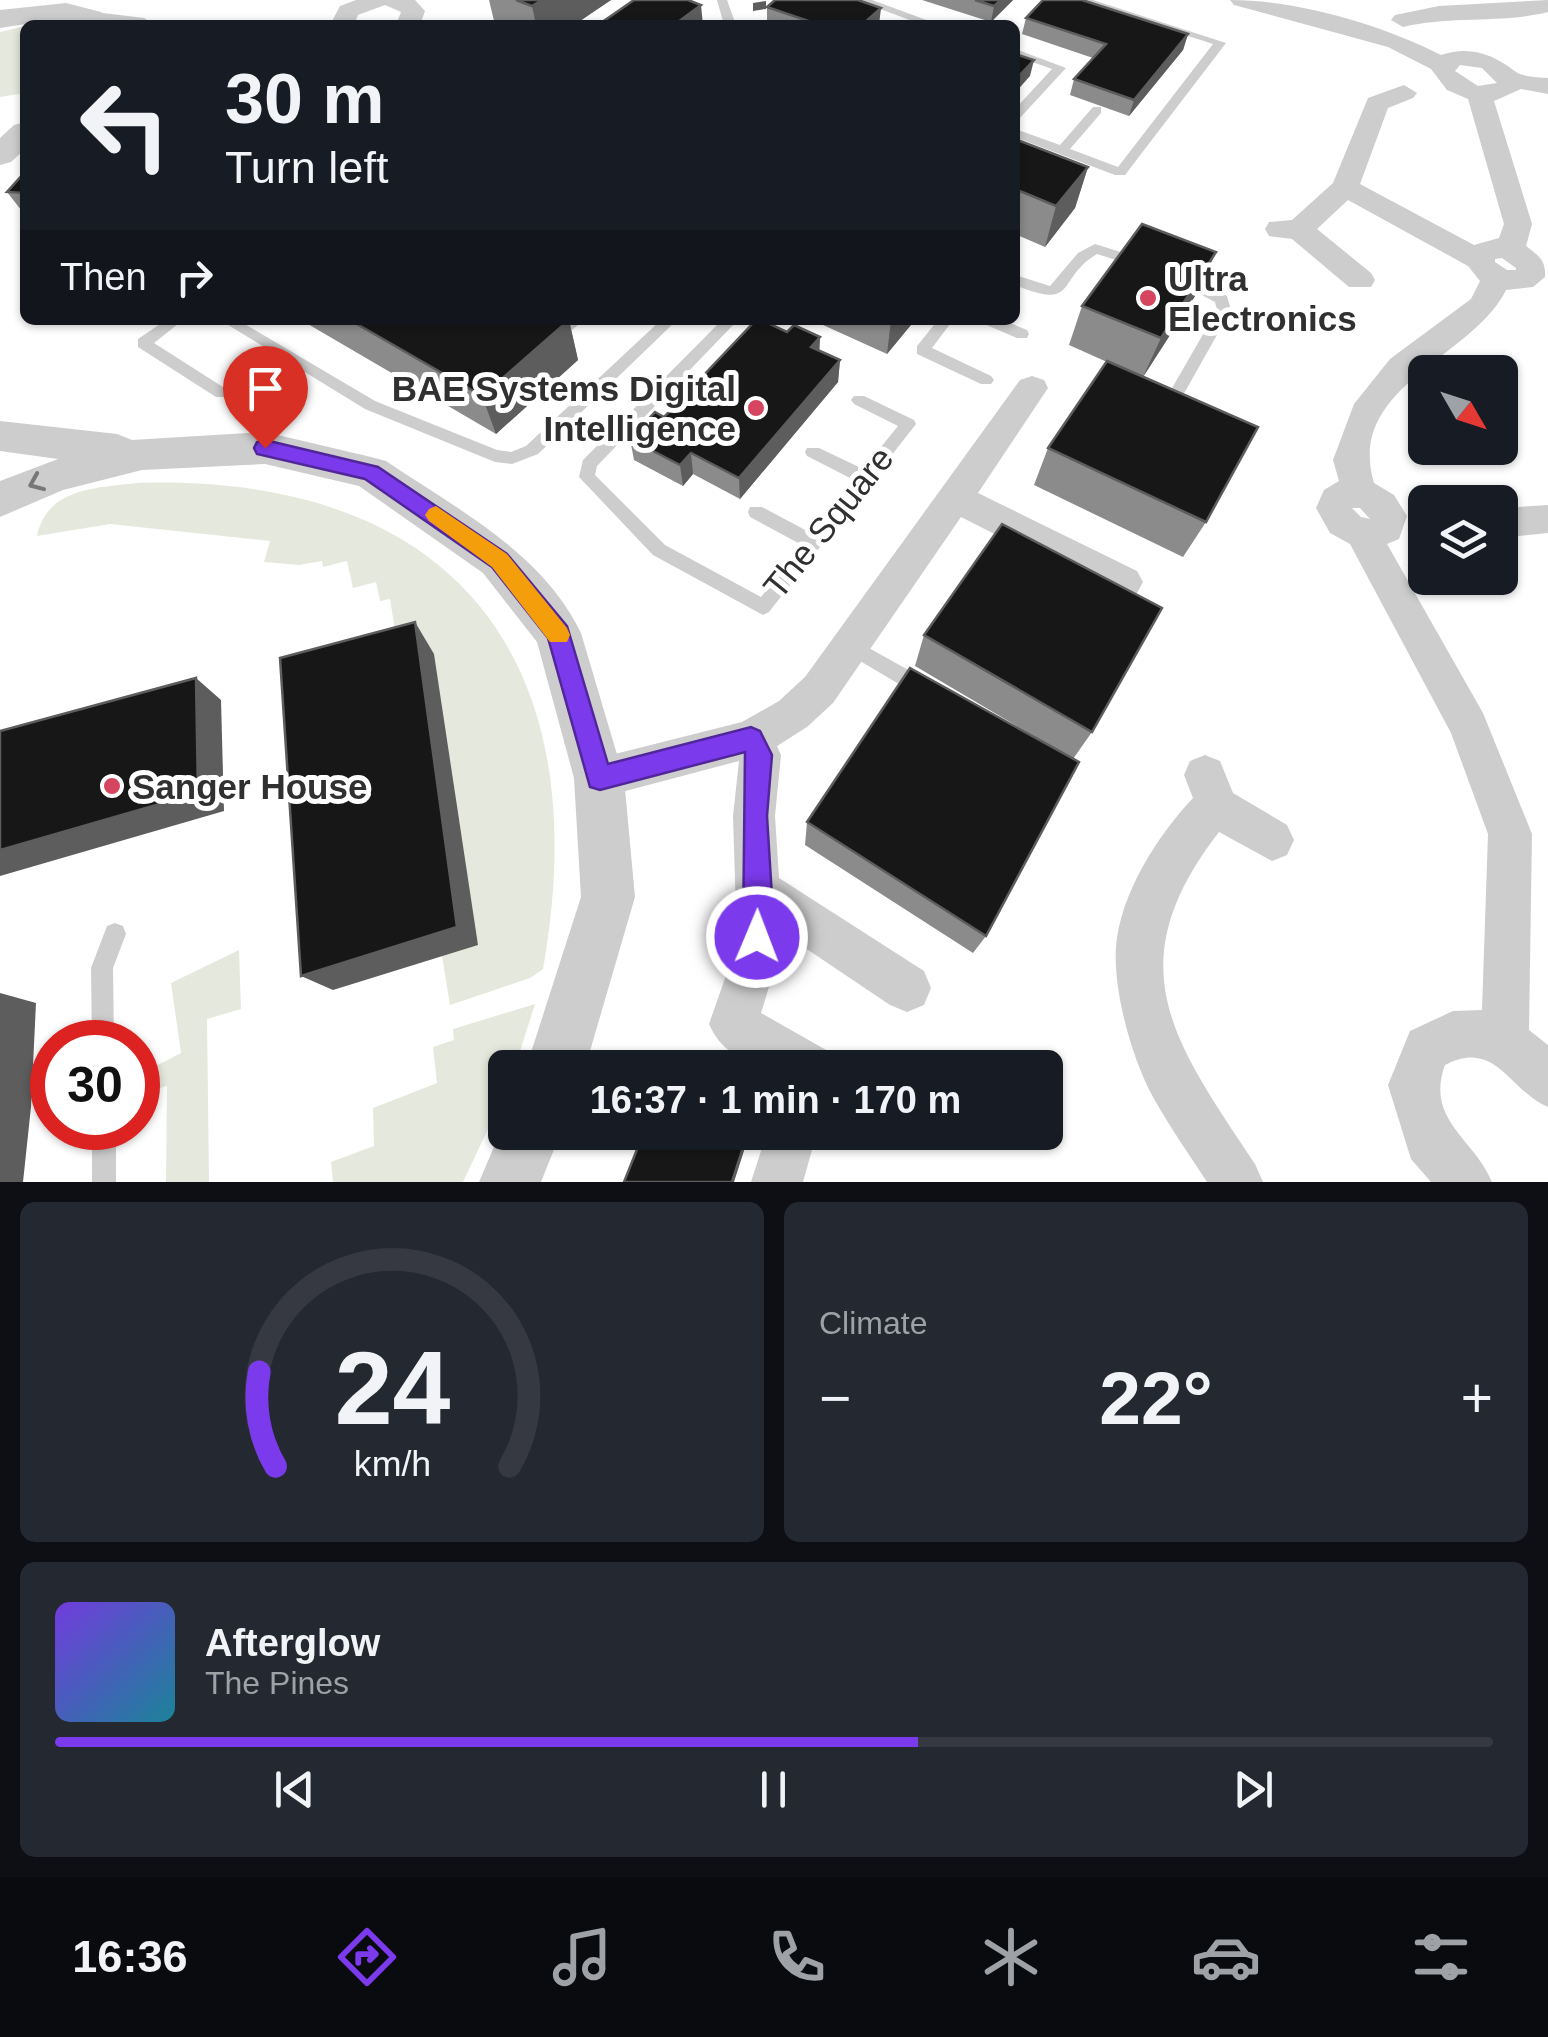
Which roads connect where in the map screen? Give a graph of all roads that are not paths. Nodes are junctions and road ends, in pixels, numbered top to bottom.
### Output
1 (378, 0) edge
2 (861, 0) edge
3 (1082, 0) edge
4 (1242, 0) edge
5 (1538, 0) edge
6 (1548, 6) edge
7 (8, 14) edge
8 (92, 20) edge
9 (339, 20) edge
10 (905, 20) edge
11 (1403, 20) dead end
12 (1020, 54) edge
13 (1443, 66) junction
14 (1511, 80) junction
15 (1548, 86) edge
16 (1404, 93) dead end
17 (1479, 94) junction
18 (1097, 110) dead end
19 (1020, 111) edge
20 (1020, 136) edge
21 (20, 137) edge
22 (1062, 150) junction
23 (0, 155) edge
24 (1345, 186) junction
25 (1495, 262) junction
26 (1360, 280) dead end
27 (1539, 280) edge
28 (1020, 282) edge
29 (169, 325) edge
30 (235, 325) edge
31 (665, 325) edge
32 (726, 325) edge
33 (942, 325) edge
34 (1001, 325) edge
35 (1022, 334) dead end
36 (986, 380) dead end
37 (1032, 388) dead end
38 (221, 393) dead end
39 (860, 400) dead end
40 (1172, 402) edge
41 (0, 436) edge
42 (812, 452) dead end
43 (142, 454) junction
44 (865, 478) junction
45 (956, 498) junction
46 (0, 500) edge
47 (756, 512) dead end
48 (1548, 519) edge
49 (1518, 522) edge
50 (1392, 523) edge
51 (814, 543) junction
52 (1124, 582) dead end
53 (851, 646) junction
54 (936, 696) edge
55 (751, 739) junction
56 (600, 778) junction
57 (1272, 840) dead end
58 (758, 891) junction
59 (115, 934) dead end
60 (907, 988) dead end
61 (103, 1020) edge
62 (1505, 1041) junction
63 (561, 1050) edge
64 (778, 1050) edge
65 (1548, 1082) edge
66 (104, 1150) edge
67 (523, 1150) edge
68 (787, 1150) edge
69 (1445, 1176) edge
70 (104, 1182) edge
71 (510, 1182) edge
72 (777, 1182) edge
73 (1237, 1182) edge

1 - 9 street
2 - 10 lane
3 - 22 lane
4 - 13 street
5 - 6 street
6 - 11 street
7 - 8 street
12 - 19 lane
13 - 14 street
13 - 17 street
14 - 15 street
14 - 17 street
16 - 24 street
17 - 25 street
18 - 22 lane
20 - 22 lane
21 - 23 street
24 - 25 street
24 - 26 street
25 - 27 street
25 - 50 street
28 - 40 lane
29 - 38 lane
30 - 31 lane
32 - 51 lane, The Square
33 - 36 lane
34 - 35 lane
37 - 45 street
39 - 44 lane, The Square
41 - 43 street
42 - 44 lane
43 -> 46 street
43 - 56 street
44 - 51 lane, The Square
45 - 52 street
45 - 53 street
47 - 51 lane
48 - 49 street
50 - 62 street
53 - 54 lane
53 - 55 street
55 - 56 street
55 - 58 street
56 - 63 street
57 - 73 street
58 - 60 street
58 - 64 street
59 - 61 lane
62 - 65 street
62 - 69 street
66 - 70 lane
67 - 71 street
68 - 72 street

